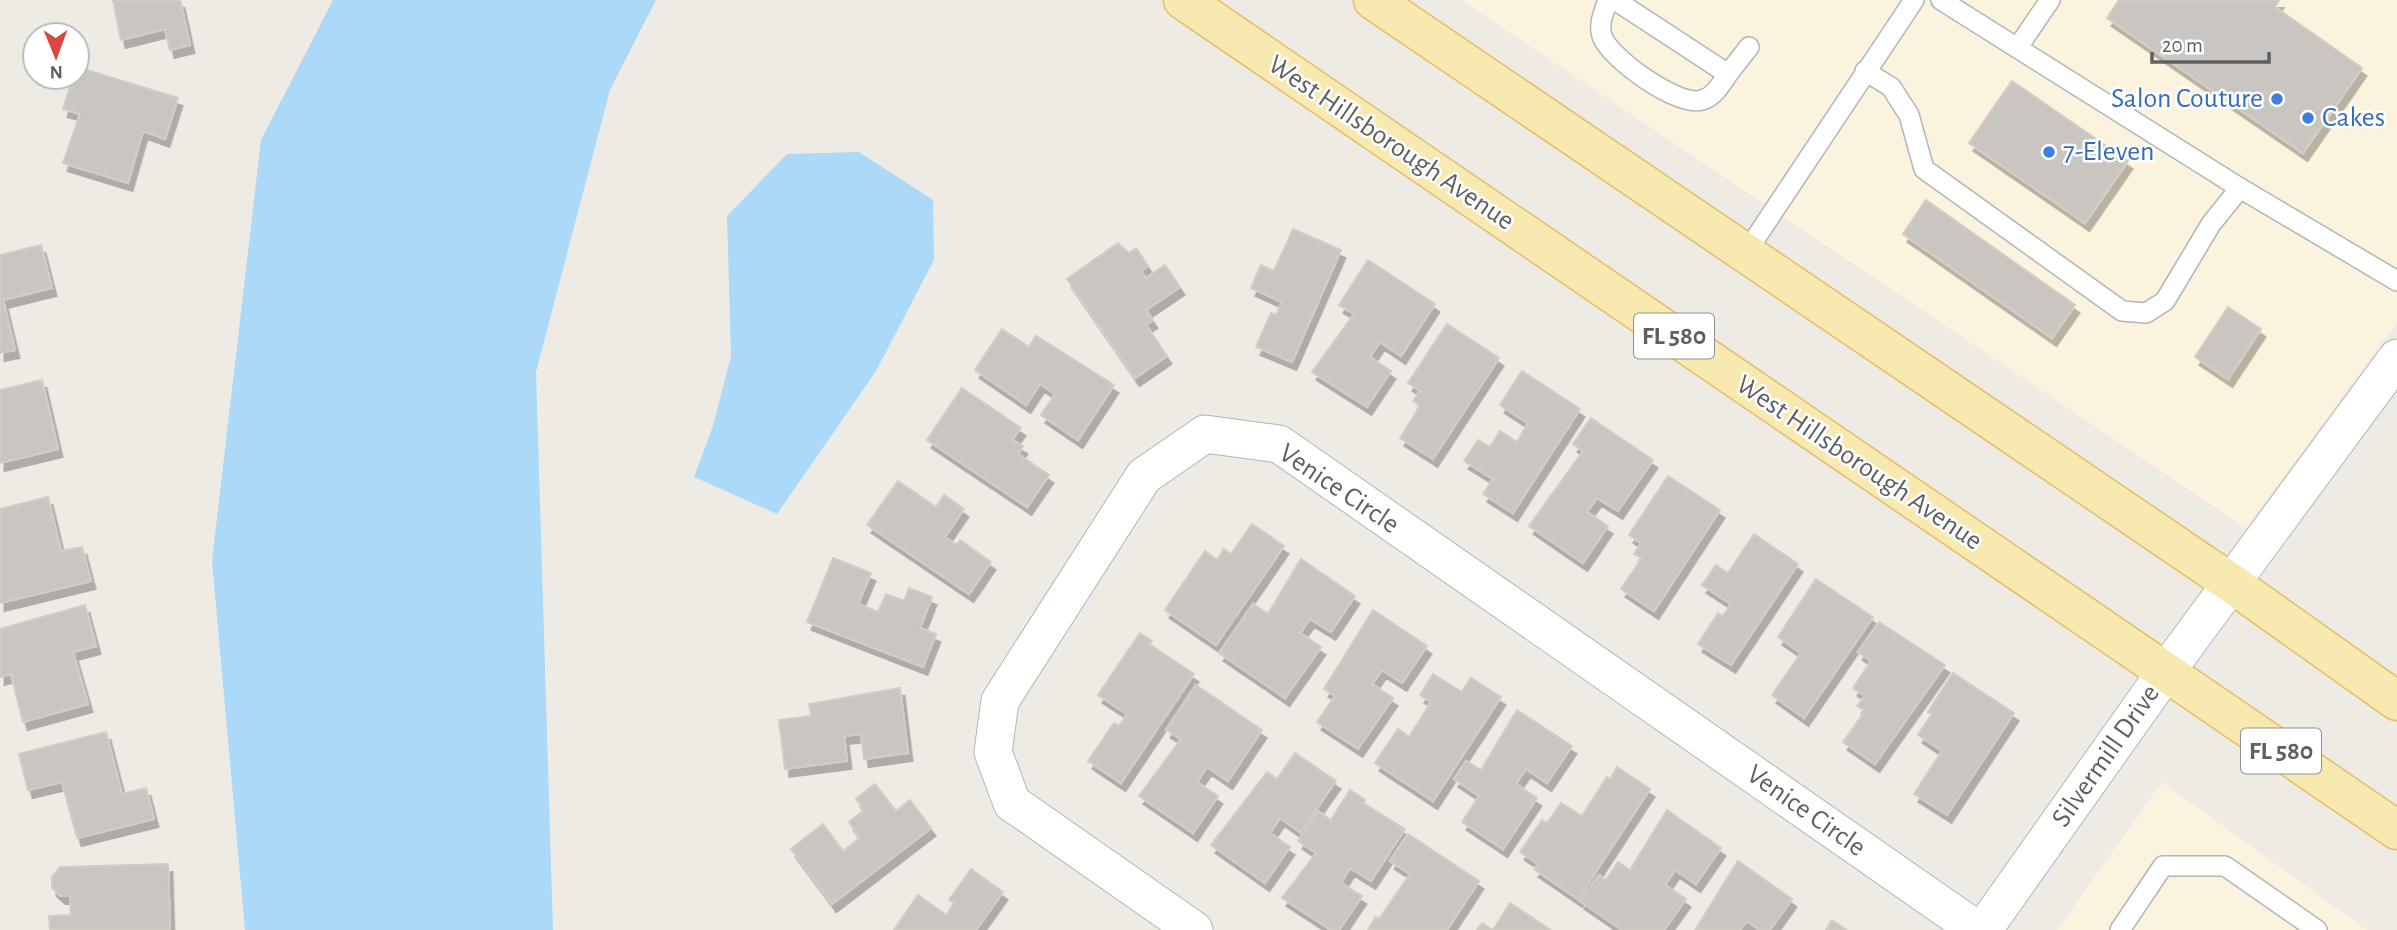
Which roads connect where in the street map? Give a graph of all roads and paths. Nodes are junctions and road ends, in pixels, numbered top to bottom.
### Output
1 (1182, 0) edge
2 (1373, 0) edge
3 (1608, 0) edge
4 (1615, 0) edge
5 (1914, 0) edge
6 (1941, 0) edge
7 (2050, 0) edge
8 (1749, 47) dead end
9 (2018, 47) junction
10 (1865, 71) junction
11 (1728, 74) junction
12 (2240, 188) junction
13 (1745, 254) junction
14 (2397, 281) edge
15 (2397, 358) edge
16 (2231, 583) junction
17 (2165, 673) junction
18 (2397, 701) edge
19 (2397, 830) edge
20 (1194, 930) edge
21 (1977, 930) edge
22 (1983, 930) edge
23 (2120, 930) edge
24 (2317, 930) edge

1 - 17 main road, West Hillsborough Avenue / FL 580
2 - 13 main road
3 - 11 lane
4 - 11 lane
5 - 10 lane
6 - 9 lane
7 - 9 lane
8 - 11 lane
9 - 12 lane
10 - 12 lane
10 - 13 lane
12 - 14 lane
13 - 16 main road
15 - 16 street, Silvermill Drive
16 - 17 street, Silvermill Drive
16 - 18 main road
17 - 19 main road, West Hillsborough Avenue / FL 580
17 - 22 street, Silvermill Drive
20 - 21 street, Venice Circle
23 - 24 lane

